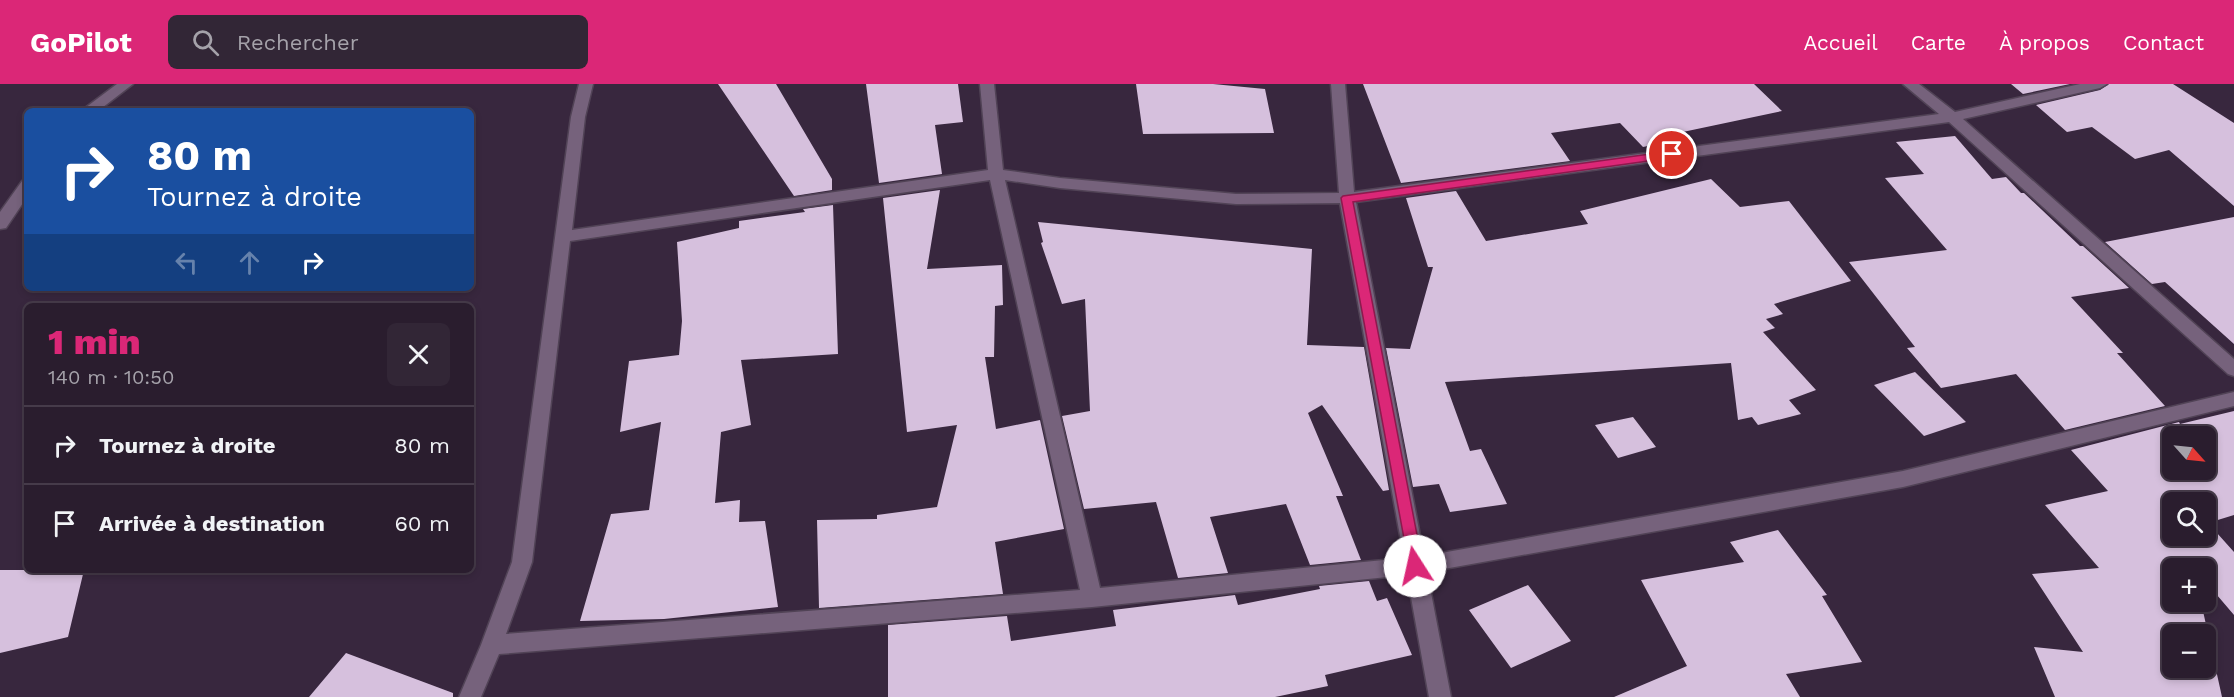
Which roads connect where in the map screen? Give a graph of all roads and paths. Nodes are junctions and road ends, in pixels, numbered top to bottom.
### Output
1 (126, 84) edge
2 (586, 84) edge
3 (987, 84) edge
4 (1338, 84) edge
5 (1910, 84) edge
6 (2100, 84) edge
7 (92, 108) edge
8 (1952, 117) junction
9 (996, 174) junction
10 (24, 189) edge
11 (1347, 198) junction
12 (0, 224) edge
13 (563, 237) junction
14 (2234, 369) edge
15 (2234, 399) edge
16 (1415, 566) junction
17 (1092, 598) junction
18 (492, 645) junction
19 (470, 697) edge
20 (1440, 697) edge

1 - 7 street
2 - 13 street
3 - 9 street
4 - 11 street
5 - 8 street
6 - 8 street
8 - 11 street
8 - 14 street
9 - 11 street
9 - 13 street
9 - 17 street
10 - 12 street
11 - 16 street
13 - 18 street
15 - 16 street
16 - 17 street
16 - 20 street
17 - 18 street
18 - 19 street

